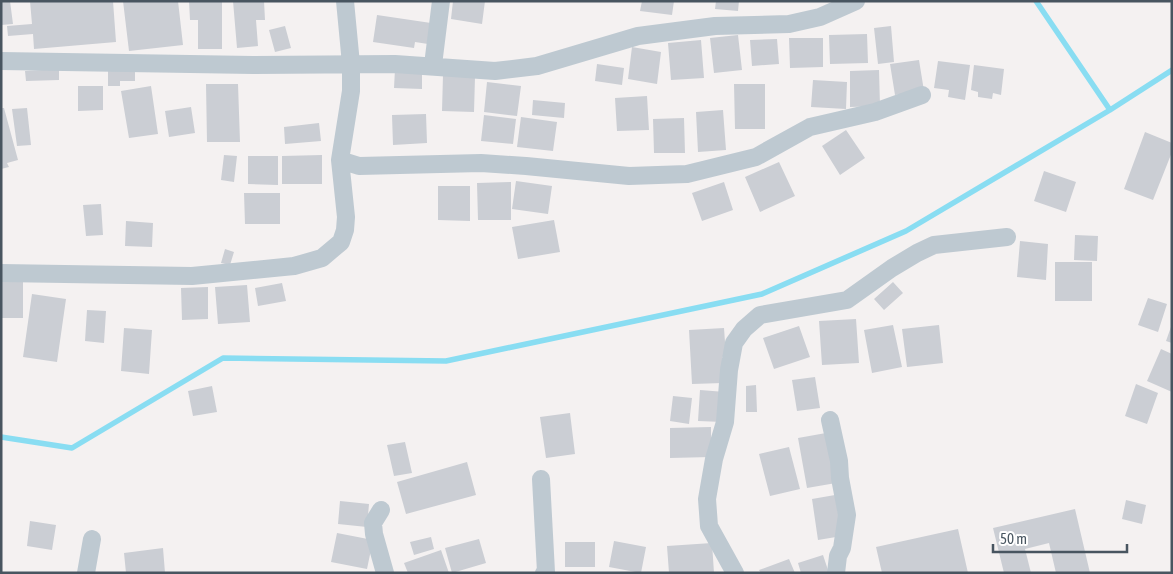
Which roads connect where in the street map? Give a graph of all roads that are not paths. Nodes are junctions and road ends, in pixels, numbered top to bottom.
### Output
1 (345, 1) edge
2 (441, 1) edge
3 (856, 1) edge
4 (1, 62) edge
5 (351, 64) junction
6 (433, 66) junction
7 (922, 95) dead end
8 (340, 160) junction
9 (1007, 237) dead end
10 (1, 273) edge
11 (830, 420) dead end
12 (542, 479) dead end
13 (382, 510) dead end
14 (92, 540) dead end
15 (546, 572) edge
16 (86, 573) edge
17 (385, 573) edge
18 (735, 573) edge
19 (836, 573) edge

1 - 5 street
2 - 6 street
3 - 6 street
4 - 5 street
5 - 6 street
5 - 8 street
7 - 8 street
8 - 10 street
9 - 18 street
11 - 19 street
12 - 15 street
13 - 17 street
14 - 16 street

